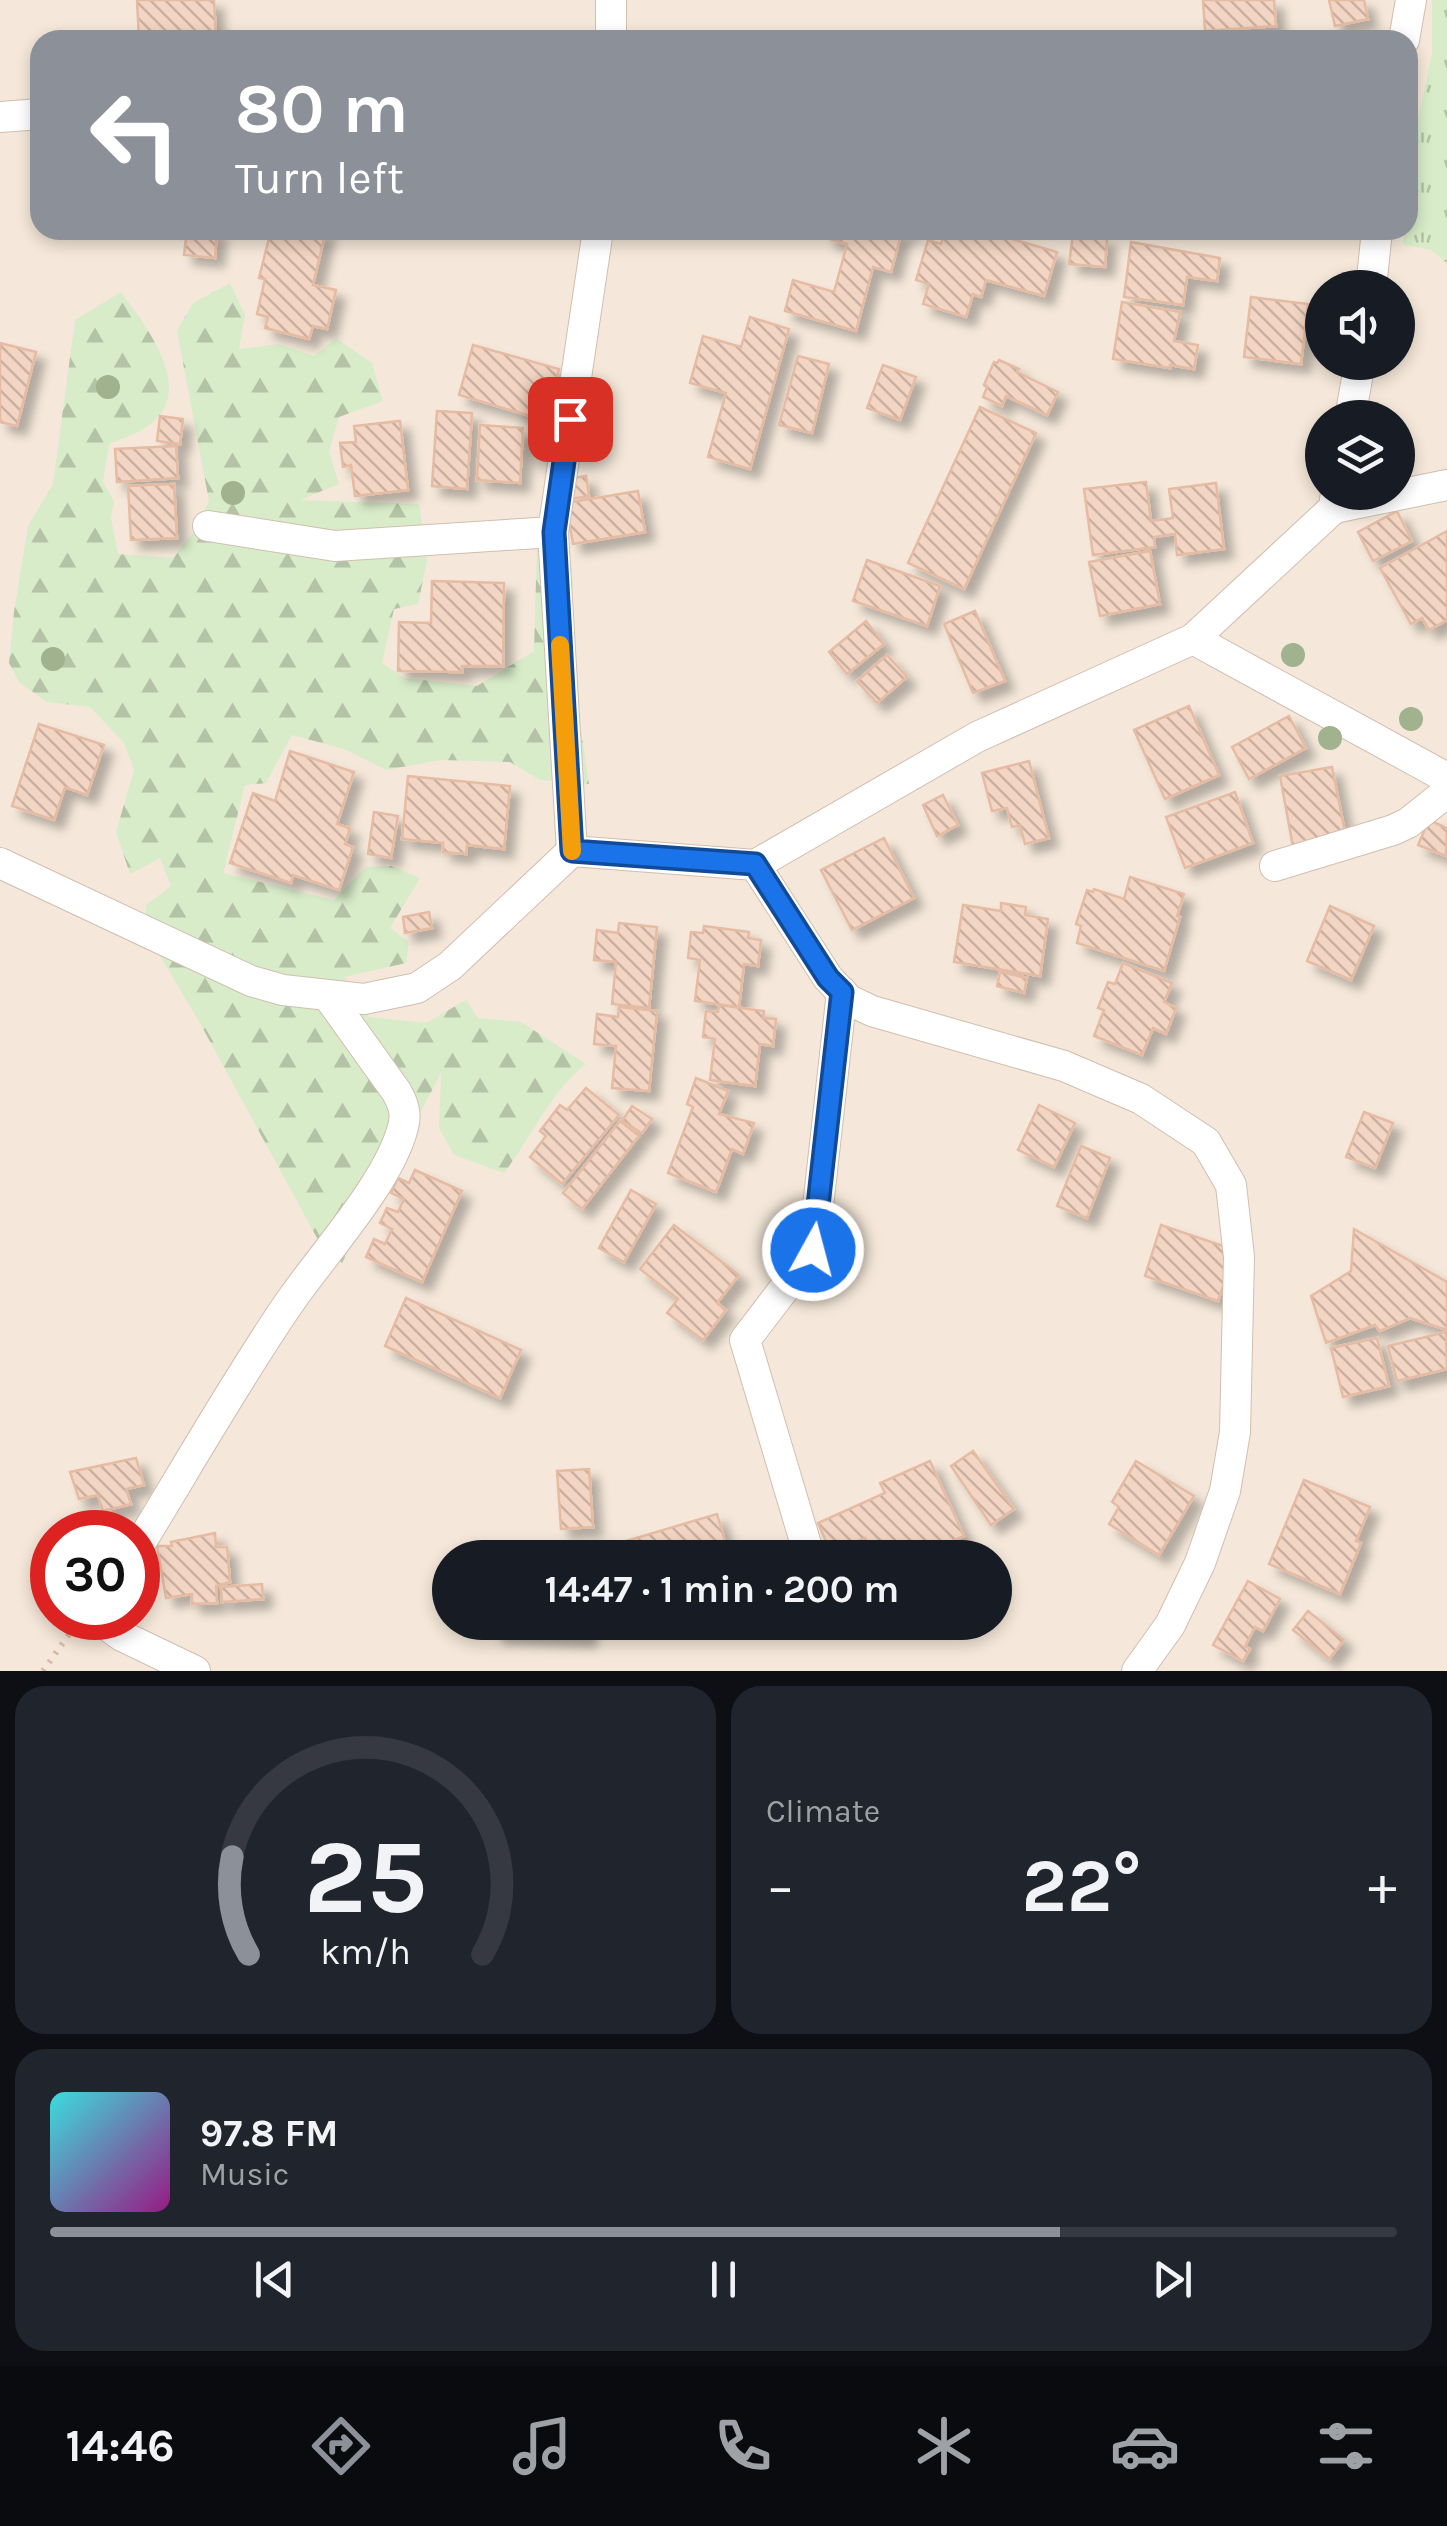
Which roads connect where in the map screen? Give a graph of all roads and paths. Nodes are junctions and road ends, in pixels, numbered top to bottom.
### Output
1 (611, 0) edge
2 (1411, 0) edge
3 (610, 30) edge
4 (1406, 30) edge
5 (30, 115) edge
6 (0, 117) edge
7 (597, 240) edge
8 (1376, 240) edge
9 (1373, 270) edge
10 (1447, 485) edge
11 (1415, 489) edge
12 (1325, 510) edge
13 (208, 526) dead end
14 (554, 532) junction
15 (1193, 639) junction
16 (1447, 778) edge
17 (1447, 792) edge
18 (572, 851) junction
19 (0, 862) edge
20 (755, 864) junction
21 (1275, 866) dead end
22 (842, 992) junction
23 (328, 996) junction
24 (160, 1511) edge
25 (805, 1540) edge
26 (71, 1640) edge
27 (130, 1640) edge
28 (43, 1671) edge
29 (196, 1671) edge
30 (1137, 1671) edge

1 - 3 street
2 - 4 street
5 - 6 street
7 - 14 street
8 - 9 street
10 - 11 street
12 - 15 street
13 - 14 street
14 - 18 street
15 - 16 street
15 - 20 street
17 - 21 street
18 - 20 street
18 - 23 street
19 - 23 street
20 - 22 street
22 - 25 street
22 - 30 street
23 - 24 street
26 - 28 path
27 - 29 street

